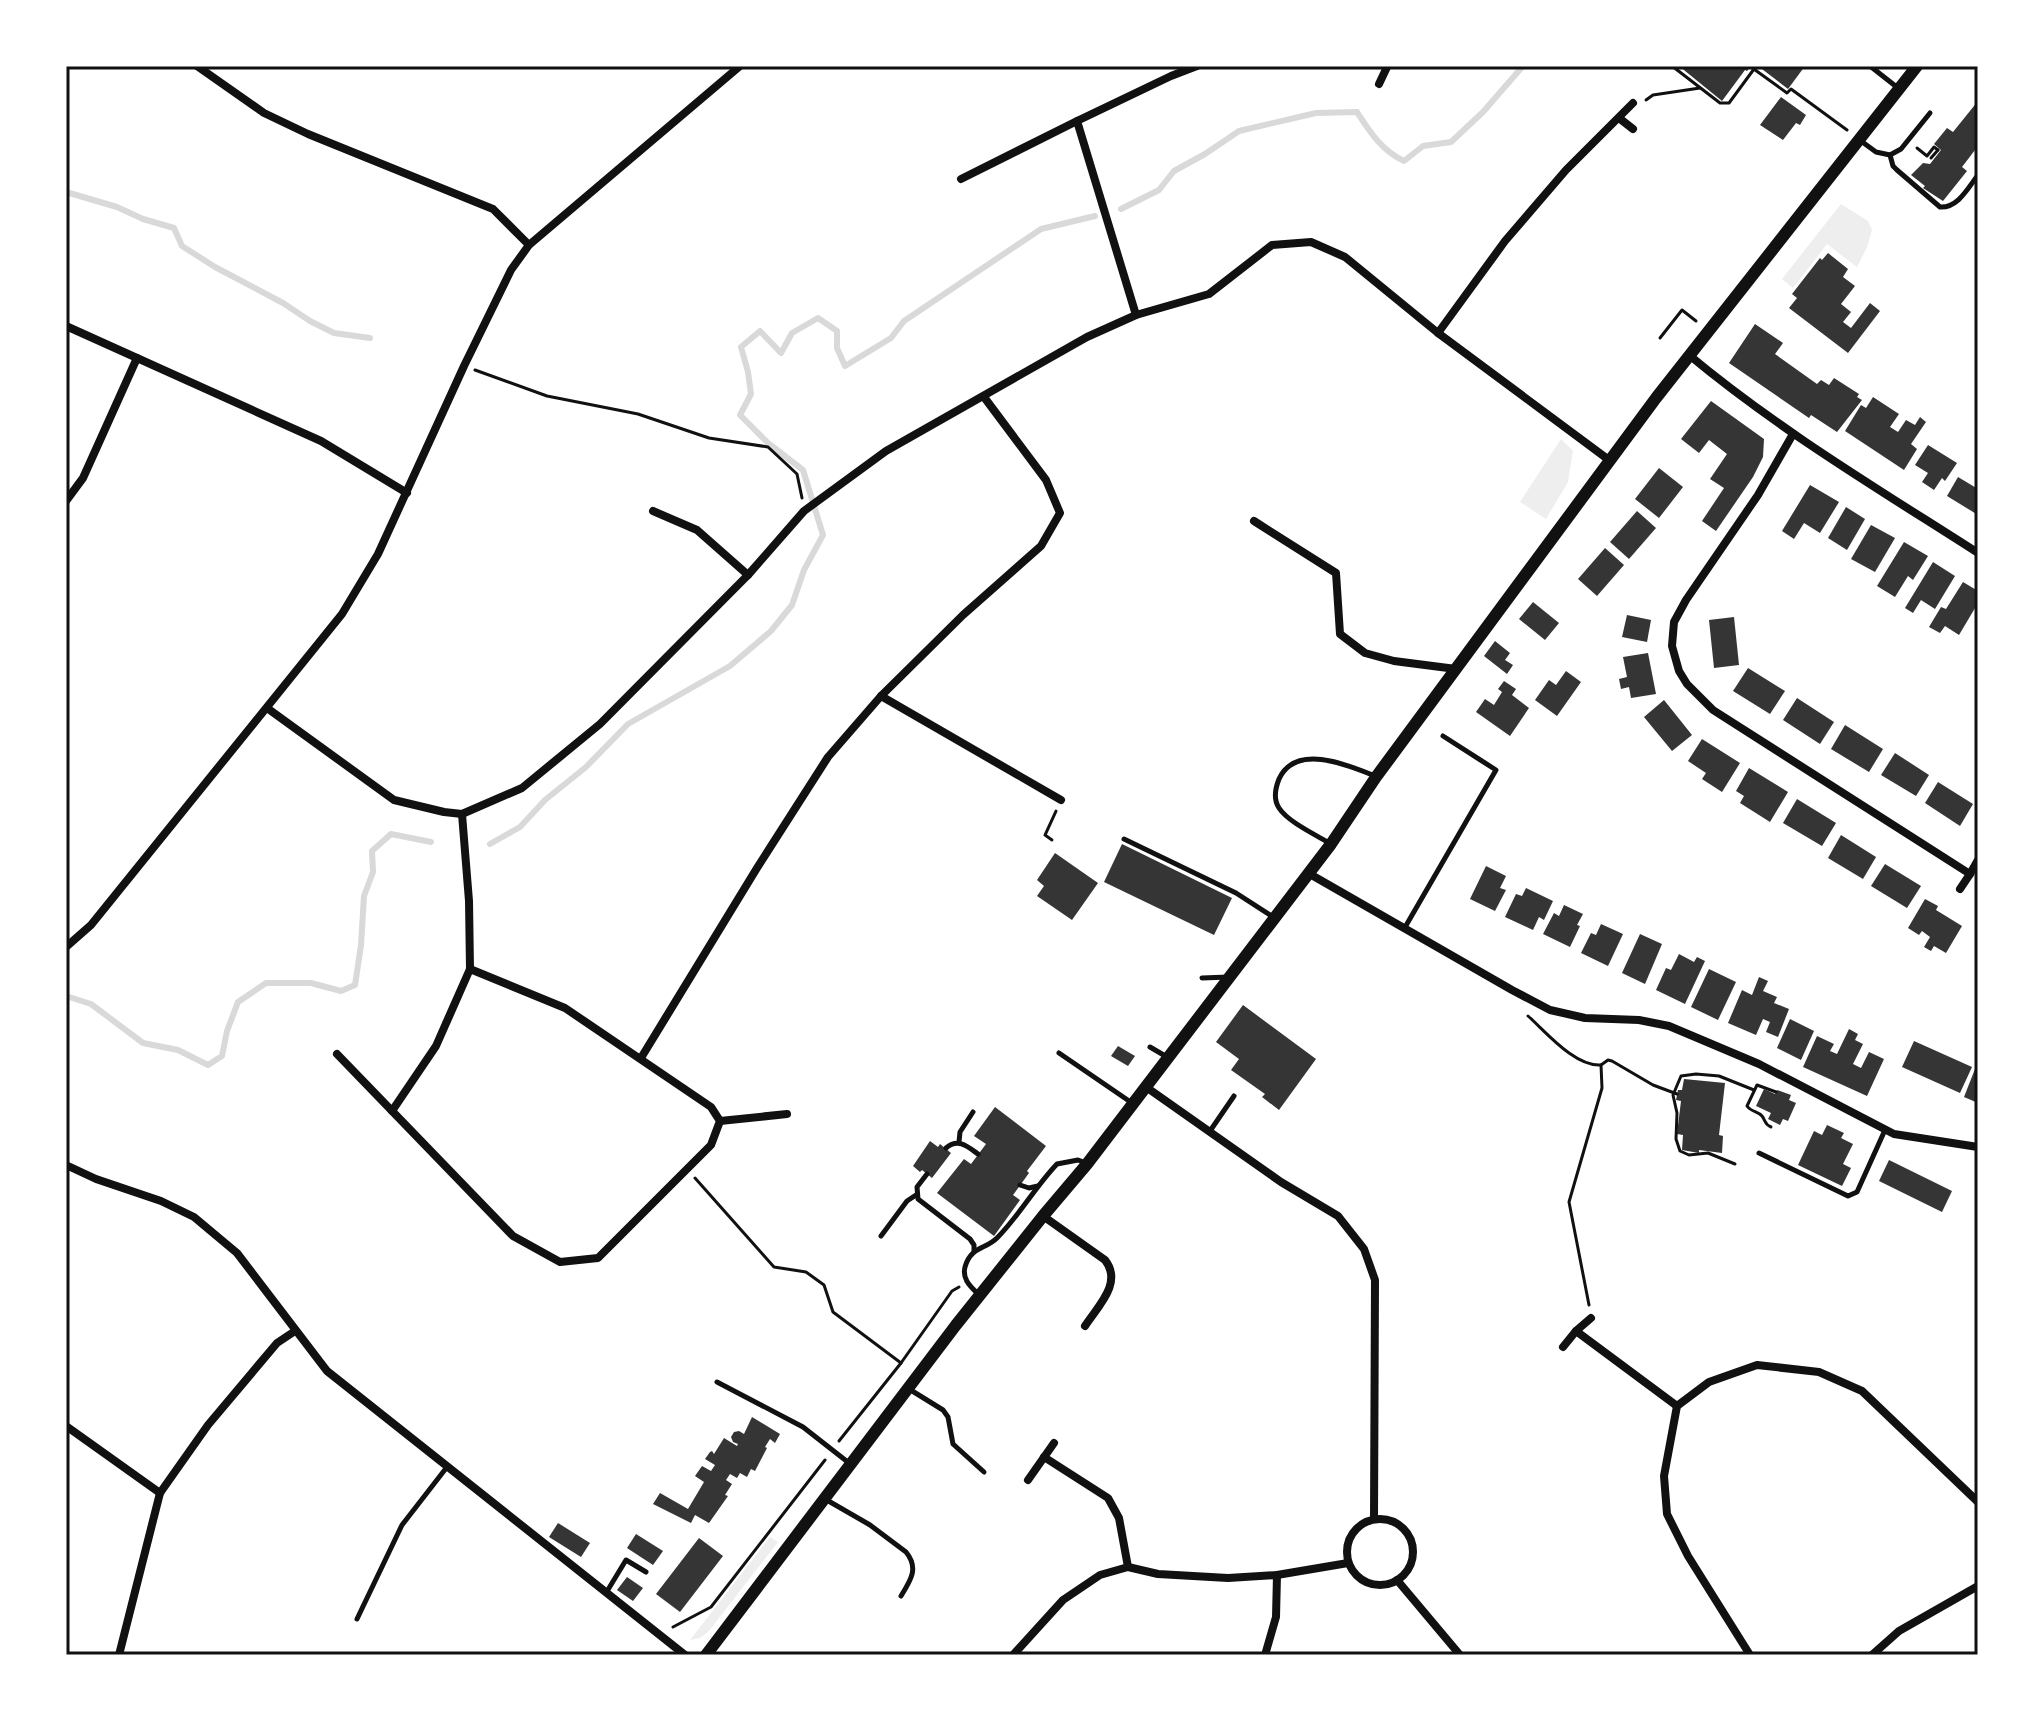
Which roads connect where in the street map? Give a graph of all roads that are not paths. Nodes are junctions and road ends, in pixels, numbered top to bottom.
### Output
1 (197, 66) edge
2 (740, 66) edge
3 (1197, 66) edge
4 (1384, 66) edge
5 (1870, 66) edge
6 (1917, 66) edge
7 (1379, 84) dead end
8 (1899, 89) junction
9 (1633, 103) road end
10 (1930, 113) dead end
11 (1619, 118) junction
12 (1077, 121) junction
13 (1633, 129) dead end
14 (1859, 139) junction
15 (1890, 155) junction
16 (1978, 175) edge
17 (961, 179) dead end
18 (529, 245) junction
19 (1136, 315) junction
20 (66, 326) edge
21 (1438, 333) junction
22 (1689, 355) junction
23 (137, 358) junction
24 (984, 397) junction
25 (1793, 434) junction
26 (1609, 460) junction
27 (407, 493) junction
28 (66, 501) edge
29 (653, 511) dead end
30 (1254, 521) dead end
31 (1978, 553) edge
32 (748, 575) junction
33 (1456, 669) junction
34 (881, 696) junction
35 (267, 708) junction
36 (1443, 736) dead end
37 (1376, 777) junction
38 (1061, 800) road end
39 (462, 814) junction
40 (1124, 839) dead end
41 (1331, 844) junction
42 (1978, 860) edge
43 (1308, 873) junction
44 (1970, 874) junction
45 (1960, 889) dead end
46 (1274, 918) junction
47 (1404, 929) junction
48 (66, 947) edge
49 (470, 969) junction
50 (1229, 977) junction
51 (1202, 978) dead end
52 (1150, 1047) dead end
53 (1059, 1053) dead end
54 (337, 1054) dead end
55 (641, 1058) junction
56 (1168, 1058) junction
57 (1146, 1087) junction
58 (1234, 1096) dead end
59 (1133, 1104) junction
60 (392, 1111) junction
61 (973, 1112) dead end
62 (787, 1114) dead end
63 (720, 1121) junction
64 (1886, 1129) junction
65 (1210, 1131) junction
66 (959, 1142) junction
67 (1978, 1147) edge
68 (946, 1148) dead end
69 (1759, 1153) dead end
70 (978, 1154) dead end
71 (1087, 1164) junction
72 (66, 1165) edge
73 (927, 1174) dead end
74 (1020, 1185) dead end
75 (1038, 1186) junction
76 (916, 1195) junction
77 (1043, 1216) junction
78 (881, 1236) dead end
79 (973, 1252) junction
80 (980, 1296) junction
81 (1591, 1318) road end
82 (1085, 1326) dead end
83 (295, 1331) junction
84 (1576, 1331) junction
85 (1563, 1347) dead end
86 (717, 1382) dead end
87 (908, 1388) junction
88 (1677, 1406) junction
89 (66, 1426) edge
90 (1054, 1443) dead end
91 (1044, 1457) junction
92 (850, 1463) junction
93 (447, 1467) junction
94 (984, 1472) dead end
95 (1028, 1480) dead end
96 (160, 1493) junction
97 (824, 1499) junction
98 (1978, 1502) edge
99 (1374, 1518) junction
100 (1348, 1563) junction
101 (1128, 1567) junction
102 (646, 1572) dead end
103 (1277, 1575) junction
104 (1397, 1580) junction
105 (1978, 1586) edge
106 (606, 1593) junction
107 (901, 1596) dead end
108 (357, 1619) dead end
109 (119, 1655) edge
110 (685, 1655) edge
111 (706, 1655) edge
112 (1013, 1655) edge
113 (1265, 1655) edge
114 (1460, 1655) edge
115 (1750, 1655) edge
116 (1872, 1655) edge

1 - 18 street
2 - 18 street
3 - 12 street
4 - 7 street
5 - 8 lane
6 - 8 street
8 - 14 street
9 - 11 street
10 - 15 lane
11 - 13 street
11 - 21 street
12 - 17 street
12 - 19 street
14 - 15 lane
14 - 22 street
15 - 16 lane
18 - 27 street
19 - 21 street
19 - 24 street
20 - 23 street
21 - 26 street
22 - 25 street
22 - 26 street
23 - 27 street
23 - 28 street
24 - 32 street
24 - 34 street
25 - 31 street
25 - 44 street
26 - 33 street
27 - 35 street
29 - 32 street
30 - 33 street
32 - 39 street
33 - 37 street
34 - 38 street
34 - 55 street
35 - 39 street
35 - 48 street
36 - 47 lane
37 - 41 street
37 - 41 lane
39 - 49 street
40 - 46 lane
41 - 43 street
42 - 44 street
43 - 46 street
43 - 47 street
44 - 45 street
46 - 50 street
47 - 64 street
49 - 55 street
49 - 60 street
50 - 51 lane
50 - 56 street
52 - 56 lane
53 - 59 lane
54 - 60 street
55 - 63 street
56 - 57 street
57 - 59 street
57 - 65 street
58 - 65 lane
59 - 71 street
60 - 63 street
61 - 66 lane
62 - 63 street
64 - 67 street
64 - 69 lane
65 - 99 street
66 - 68 lane
66 - 70 lane
71 - 75 lane
71 - 77 street
72 - 83 street
73 - 76 lane
74 - 75 lane
75 - 79 lane
76 - 78 lane
76 - 79 lane
77 - 80 street
77 - 82 street
79 - 80 lane
80 - 87 street
81 - 84 street
83 - 93 street
83 - 96 street
84 - 85 street
84 - 88 street
86 - 92 lane
87 - 92 street
87 - 94 lane
88 - 98 street
88 - 115 street
89 - 96 street
90 - 91 street
91 - 95 street
91 - 101 street
92 - 97 street
93 - 106 street
93 - 108 lane
96 - 109 street
97 - 107 lane
97 - 111 street
99 - 100 street
99 - 104 street
100 - 103 street
100 - 104 street
101 - 103 street
101 - 112 street
102 - 106 lane
103 - 113 street
104 - 114 street
105 - 116 street
106 - 110 street

